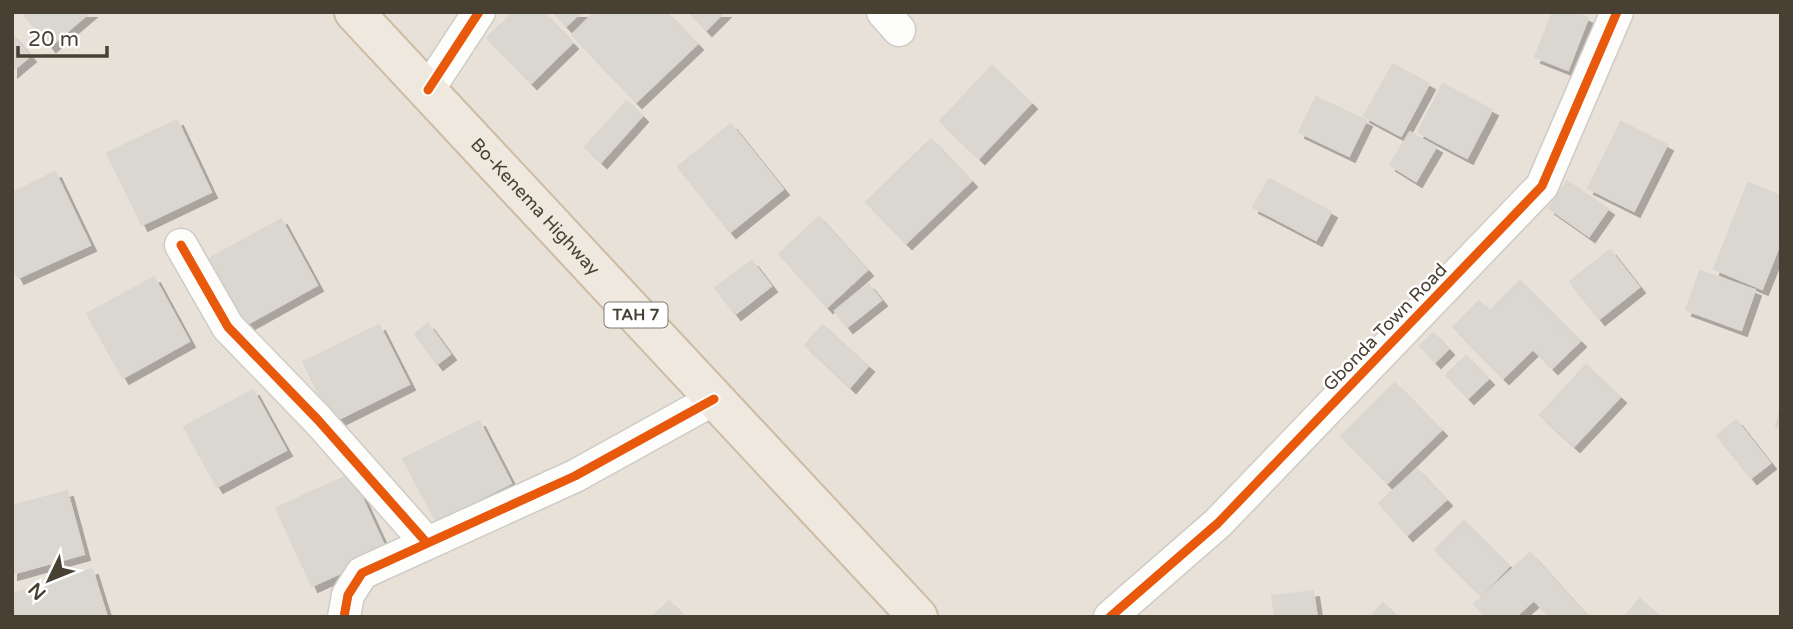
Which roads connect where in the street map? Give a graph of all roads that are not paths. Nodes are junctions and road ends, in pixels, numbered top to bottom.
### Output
1 (354, 12) edge
2 (479, 12) edge
3 (1617, 12) edge
4 (428, 90) junction
5 (181, 245) dead end
6 (714, 399) junction
7 (426, 542) junction
8 (344, 617) edge
9 (918, 617) edge
10 (1110, 617) edge

1 - 4 highway, Bo-Kenema Highway / TAH 7
2 - 4 street
3 - 10 street, Gbonda Town Road
4 - 6 highway, Bo-Kenema Highway / TAH 7
5 - 7 street
6 - 7 street
6 - 9 highway, Bo-Kenema Highway / TAH 7
7 - 8 street

